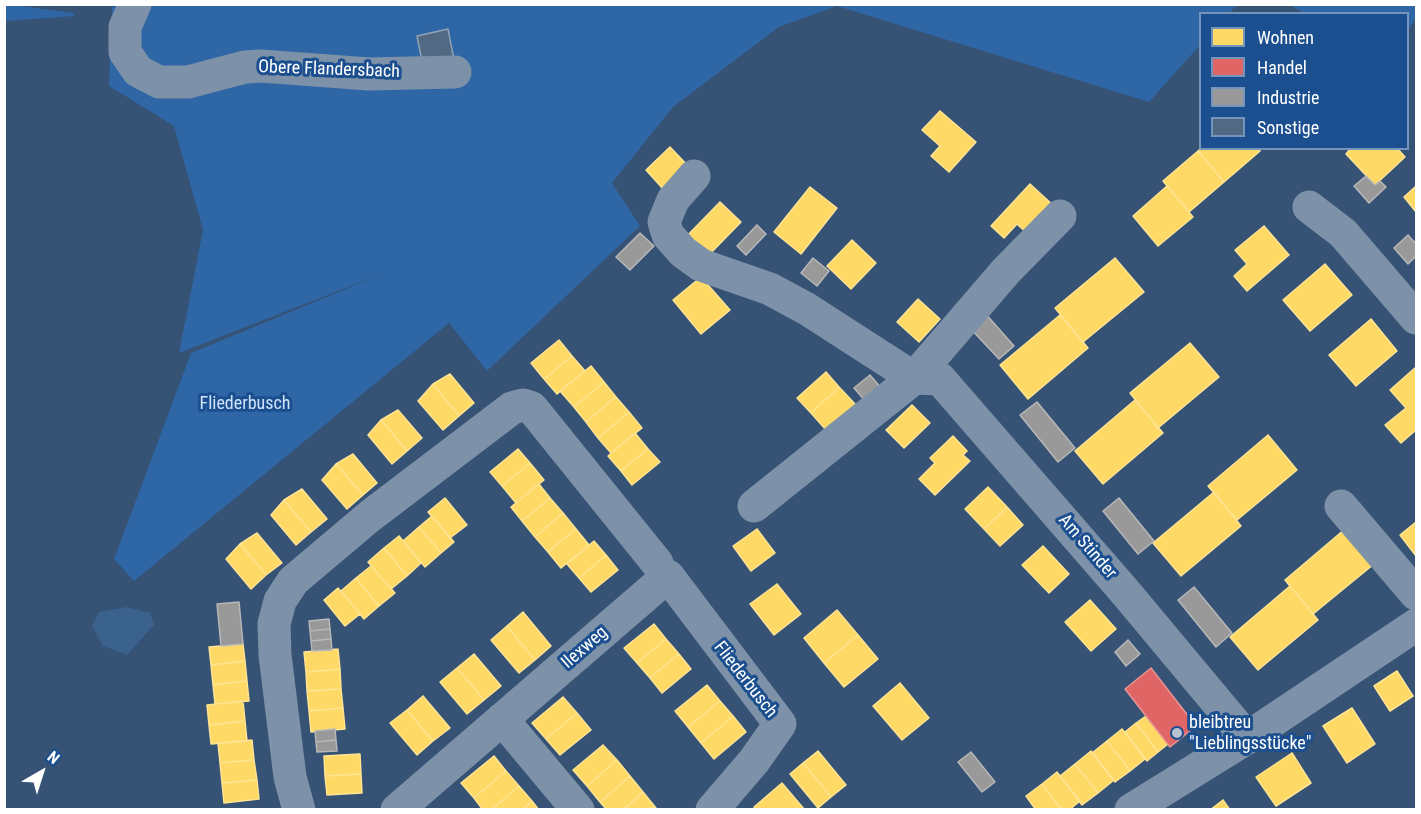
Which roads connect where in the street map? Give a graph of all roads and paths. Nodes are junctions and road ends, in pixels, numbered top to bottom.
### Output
1 (135, 4) edge
2 (455, 72) dead end
3 (694, 176) dead end
4 (1309, 207) dead end
5 (1060, 216) dead end
6 (1416, 318) edge
7 (914, 378) junction
8 (754, 506) dead end
9 (1341, 506) dead end
10 (662, 570) junction
11 (1416, 594) edge
12 (1416, 625) edge
13 (502, 719) junction
14 (1247, 738) junction
15 (299, 810) edge
16 (398, 810) edge
17 (578, 810) edge
18 (712, 810) edge
19 (1131, 810) edge

1 - 2 street, Obere Flandersbach
3 - 7 street, Am Stinder
4 - 6 street
5 - 7 street
7 - 8 street
7 - 14 street, Am Stinder
9 - 11 street
10 - 13 street, Ilexweg
10 - 15 street, Fliederbusch
10 - 18 street, Fliederbusch
12 - 14 street
13 - 16 street, Ilexweg
13 - 17 street
14 - 19 street

